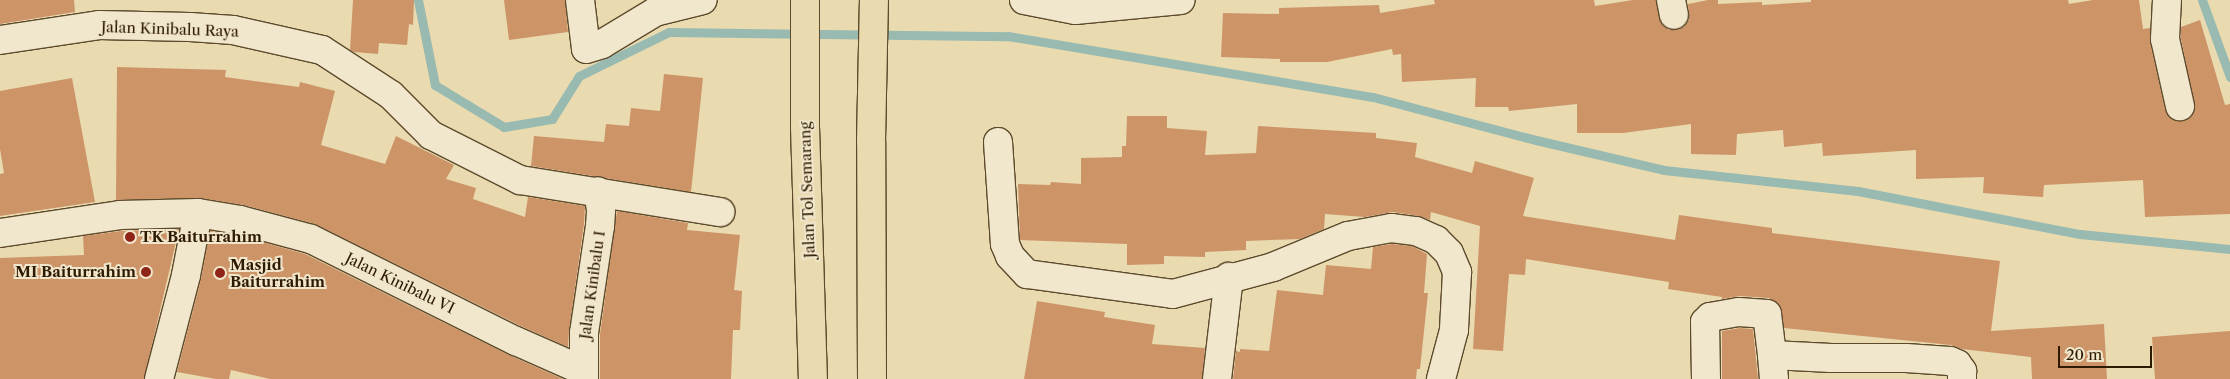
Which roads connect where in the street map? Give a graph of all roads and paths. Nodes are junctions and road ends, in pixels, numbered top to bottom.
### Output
1 (580, 0) edge
2 (703, 0) edge
3 (805, 0) edge
4 (874, 0) edge
5 (1024, 0) edge
6 (1181, 0) edge
7 (2167, 0) edge
8 (0, 40) edge
9 (2180, 106) dead end
10 (998, 142) dead end
11 (598, 191) junction
12 (720, 212) dead end
13 (198, 213) junction
14 (0, 233) edge
15 (1229, 278) junction
16 (1773, 367) edge
17 (584, 375) edge
18 (159, 379) edge
19 (813, 379) edge
20 (872, 379) edge
21 (1217, 379) edge
22 (1441, 379) edge
23 (1706, 379) edge
24 (1962, 379) edge

1 - 2 street
3 - 19 highway, Jalan Tol Semarang
4 - 20 highway
5 - 6 street
7 - 9 street
8 - 11 street, Jalan Kinibalu Raya
10 - 15 street
11 - 12 street, Jalan Kinibalu Raya
11 - 17 street, Jalan Kinibalu I
13 - 14 street, Jalan Kinibalu VI
13 - 17 street, Jalan Kinibalu VI
13 - 18 street
15 - 21 street
15 - 22 street
16 - 23 street
16 - 24 street

